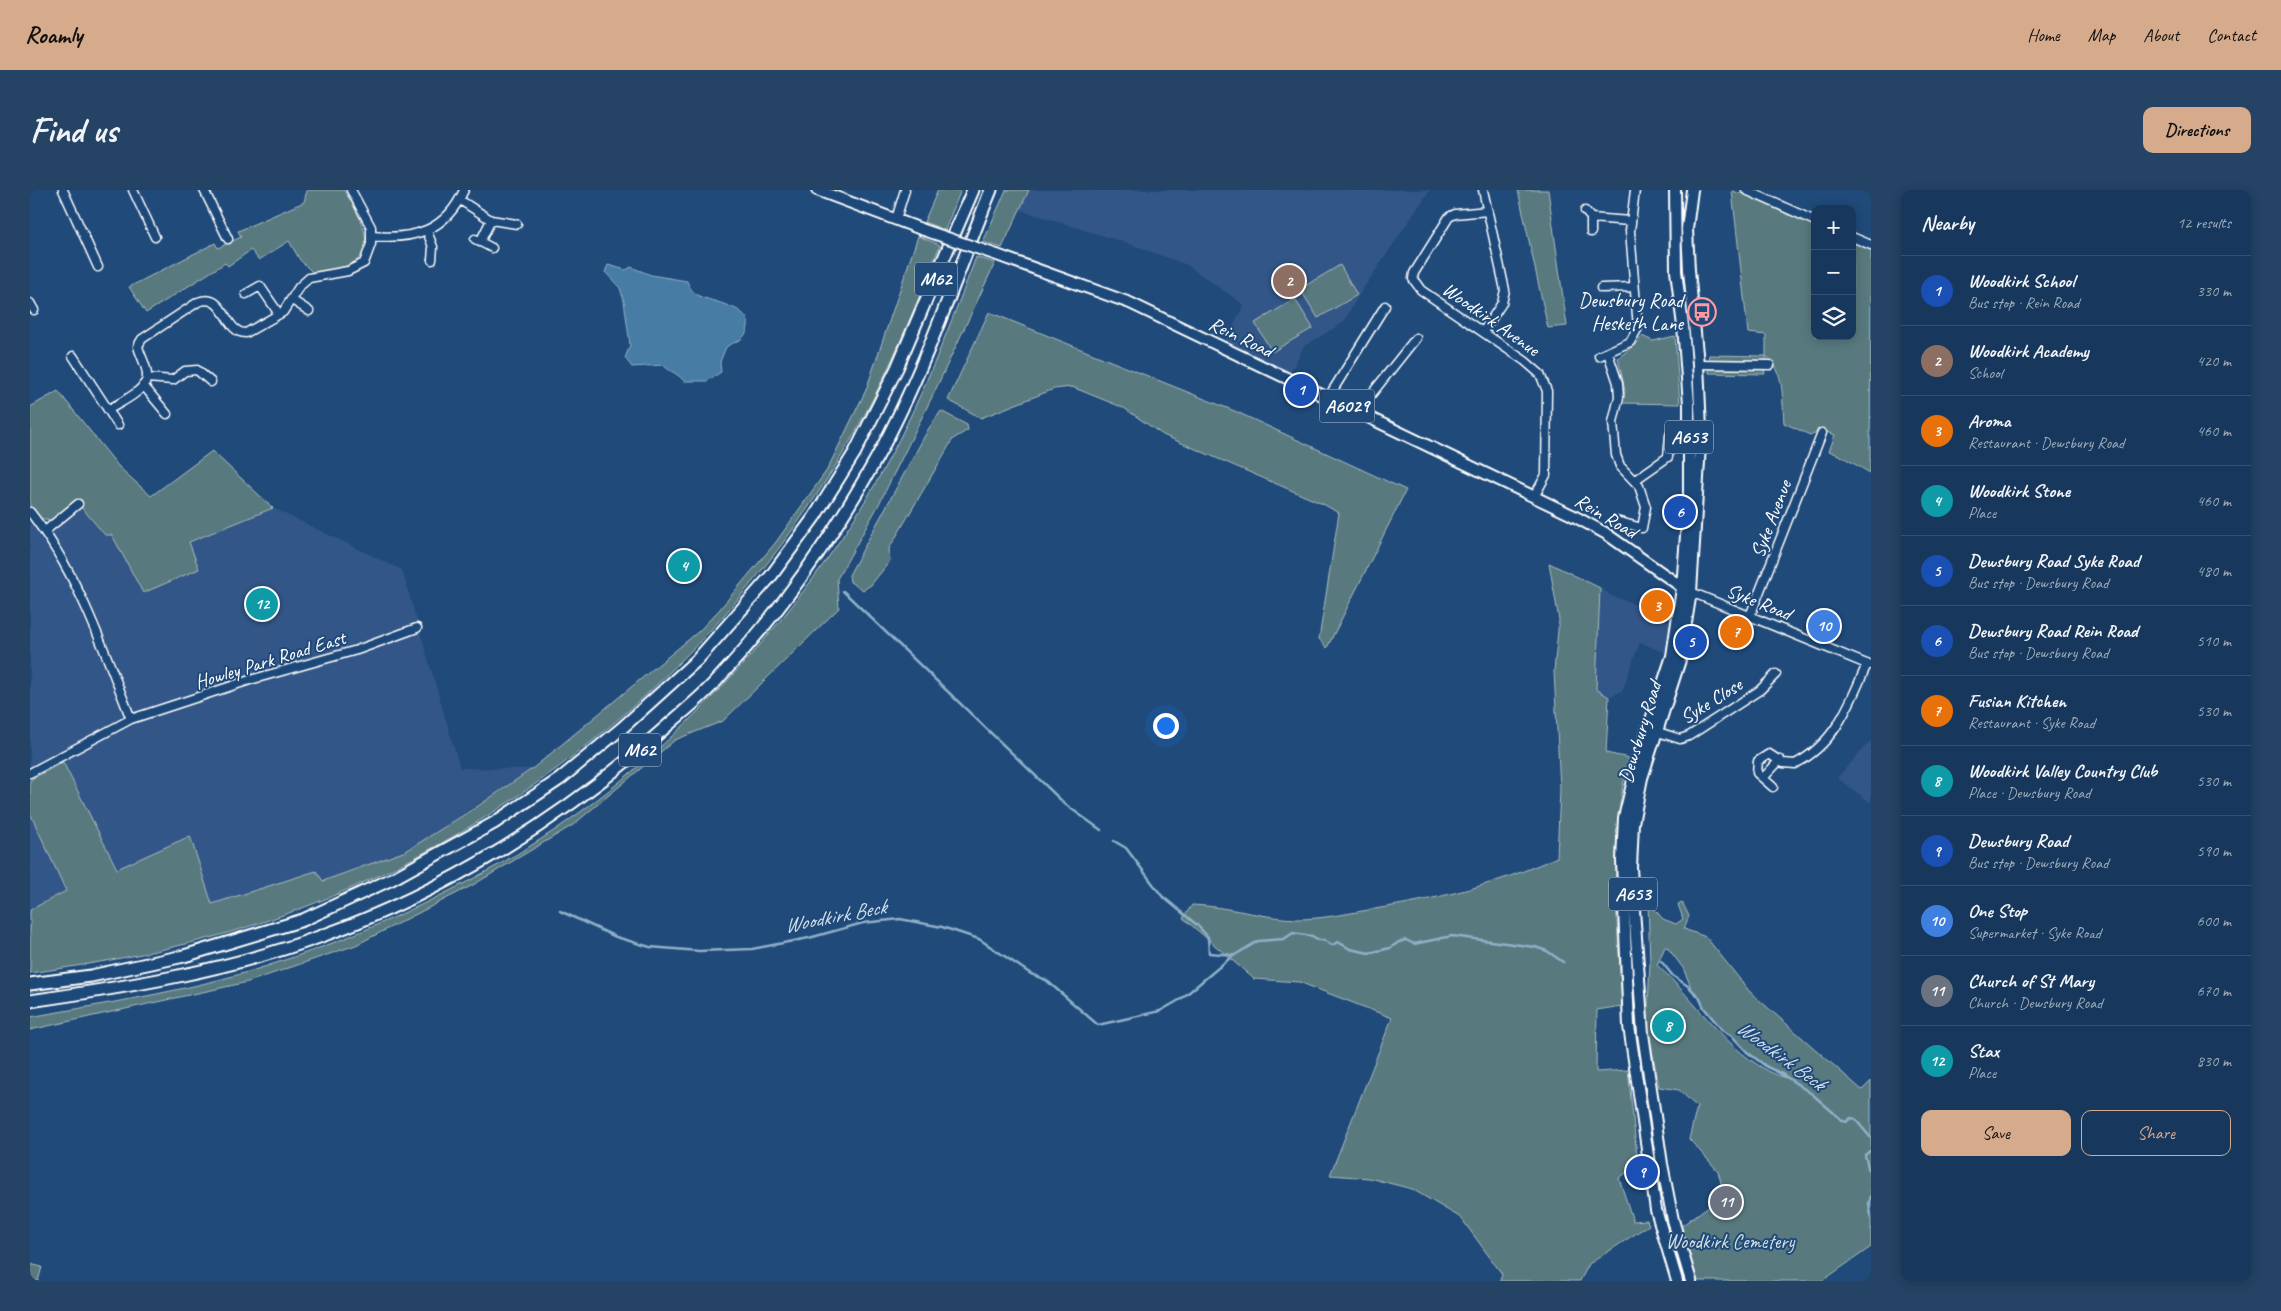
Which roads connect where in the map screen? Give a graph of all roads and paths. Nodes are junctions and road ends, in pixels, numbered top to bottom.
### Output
1 (63, 190) edge
2 (133, 190) edge
3 (204, 190) edge
4 (352, 190) edge
5 (464, 190) edge
6 (817, 190) edge
7 (904, 190) edge
8 (973, 190) edge
9 (991, 190) edge
10 (1483, 190) edge
11 (1635, 190) edge
12 (1676, 190) edge
13 (1682, 190) edge
14 (1692, 190) edge
15 (1746, 190) edge
16 (460, 200) junction
17 (1488, 211) junction
18 (1585, 211) dead end
19 (1675, 213) junction
20 (1591, 218) junction
21 (896, 219) junction
22 (1811, 219) edge
23 (491, 220) junction
24 (1630, 221) junction
25 (517, 224) dead end
26 (427, 231) junction
27 (1591, 232) dead end
28 (372, 236) junction
29 (155, 237) dead end
30 (228, 239) dead end
31 (1856, 239) edge
32 (1871, 245) edge
33 (492, 248) dead end
34 (432, 260) dead end
35 (98, 268) dead end
36 (1634, 287) junction
37 (1601, 288) dead end
38 (246, 294) dead end
39 (292, 300) junction
40 (1385, 306) dead end
41 (309, 311) dead end
42 (1380, 313) junction
43 (279, 314) junction
44 (1389, 318) dead end
45 (1483, 332) junction
46 (1416, 338) dead end
47 (1608, 353) junction
48 (73, 356) dead end
49 (1599, 356) dead end
50 (1698, 364) junction
51 (1770, 365) dead end
52 (145, 382) junction
53 (211, 382) dead end
54 (1328, 398) junction
55 (108, 410) junction
56 (1358, 411) junction
57 (167, 414) dead end
58 (118, 425) dead end
59 (1822, 433) dead end
60 (1670, 435) dead end
61 (1635, 480) junction
62 (1534, 497) junction
63 (78, 504) dead end
64 (30, 512) edge
65 (1616, 521) dead end
66 (45, 531) junction
67 (1686, 590) junction
68 (1750, 616) junction
69 (418, 628) dead end
70 (1869, 665) edge
71 (1776, 674) dead end
72 (132, 719) junction
73 (1658, 732) junction
74 (1780, 760) junction
75 (30, 773) edge
76 (1763, 778) junction
77 (1773, 787) dead end
78 (30, 984) edge
79 (30, 1001) edge
80 (1669, 1202) junction
81 (1656, 1210) junction
82 (1677, 1281) edge
83 (1691, 1281) edge

1 - 35 street
2 - 29 street
3 - 30 street
4 - 28 street
5 - 16 street
6 - 21 main road, Rein Road / A6029
7 - 21 street
8 - 78 highway, M62
9 - 79 highway, M62
10 - 17 street
11 - 24 street
12 - 19 main road, Dewsbury Road / A653
13 - 19 main road
14 - 50 main road, Dewsbury Road / A653
15 - 22 street
16 - 23 street
16 - 26 street
17 - 45 street
17 - 45 street, Woodkirk Avenue
18 - 20 street
19 - 67 main road, Dewsbury Road / A653
20 - 24 street
20 - 27 street
21 - 54 main road, Rein Road / A6029, bridge
23 - 25 street
23 - 33 street
24 - 36 street
26 - 28 street
26 - 34 street
28 - 39 street
31 - 32 street
36 - 37 street
36 - 47 street
38 - 43 street
39 - 41 street
39 - 43 street
40 - 42 street
42 - 44 street
42 - 54 street
43 - 52 street
45 - 62 street, Woodkirk Avenue
46 - 56 street
47 - 49 street
47 - 61 street
48 - 55 street
50 - 51 street
50 - 67 main road, Dewsbury Road / A653
52 - 53 street
52 - 55 street
52 - 57 street
54 - 56 main road, Rein Road / A6029
55 - 58 street
56 - 62 main road, Rein Road / A6029
59 - 68 street, Syke Avenue
60 - 61 street
61 - 65 street
62 - 67 main road, Rein Road / A6029
63 - 66 street
64 - 66 street
66 - 72 street
67 - 68 street, Syke Road
67 - 73 main road, Dewsbury Road / A653
67 - 81 main road, Dewsbury Road / A653
68 - 70 street, Syke Road
69 - 72 street, Howley Park Road East
70 - 74 street
71 - 73 street, Syke Close
72 - 75 street, Howley Park Road East
73 - 80 main road, Dewsbury Road / A653
74 - 76 street
74 - 76 street
76 - 77 street
80 - 81 main road
80 - 83 main road, Dewsbury Road / A653
81 - 82 main road, Dewsbury Road / A653

